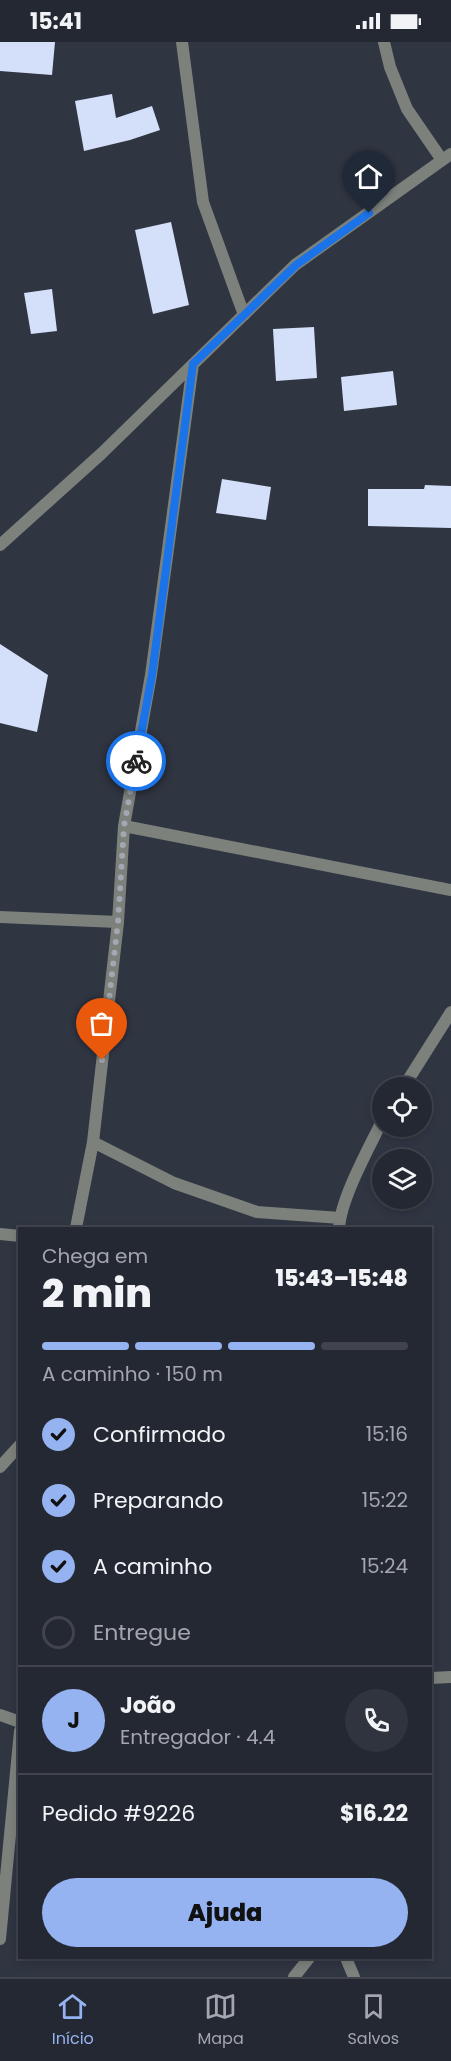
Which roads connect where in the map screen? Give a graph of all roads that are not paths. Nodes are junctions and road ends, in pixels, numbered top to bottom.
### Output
1 (182, 42) edge
2 (384, 42) edge
3 (447, 157) edge
4 (244, 315) junction
5 (193, 364) junction
6 (0, 545) edge
7 (124, 826) junction
8 (451, 890) edge
9 (0, 917) edge
10 (118, 922) junction
11 (451, 1012) edge
12 (410, 1077) edge
13 (374, 1137) edge
14 (93, 1142) junction
15 (339, 1223) edge
16 (76, 1227) edge
17 (0, 1234) edge
18 (18, 1236) edge
19 (18, 1447) edge
20 (0, 1467) edge
21 (451, 1677) edge
22 (432, 1678) edge
23 (0, 1715) edge
24 (18, 1721) edge
25 (18, 1752) edge
26 (0, 1939) edge
27 (308, 1959) edge
28 (346, 1959) edge
29 (294, 1977) edge
30 (354, 1977) edge

1 - 4 street
2 - 3 street
3 - 4 street
4 - 5 street
5 - 6 street
5 - 7 street
7 - 8 street
7 - 10 street
9 - 10 street
10 - 14 street
11 - 12 street
13 - 15 street
14 - 15 street
14 - 16 street
17 - 18 street
19 - 20 street
21 - 22 street
23 - 24 street
25 - 26 street
27 - 29 street
28 - 30 street

